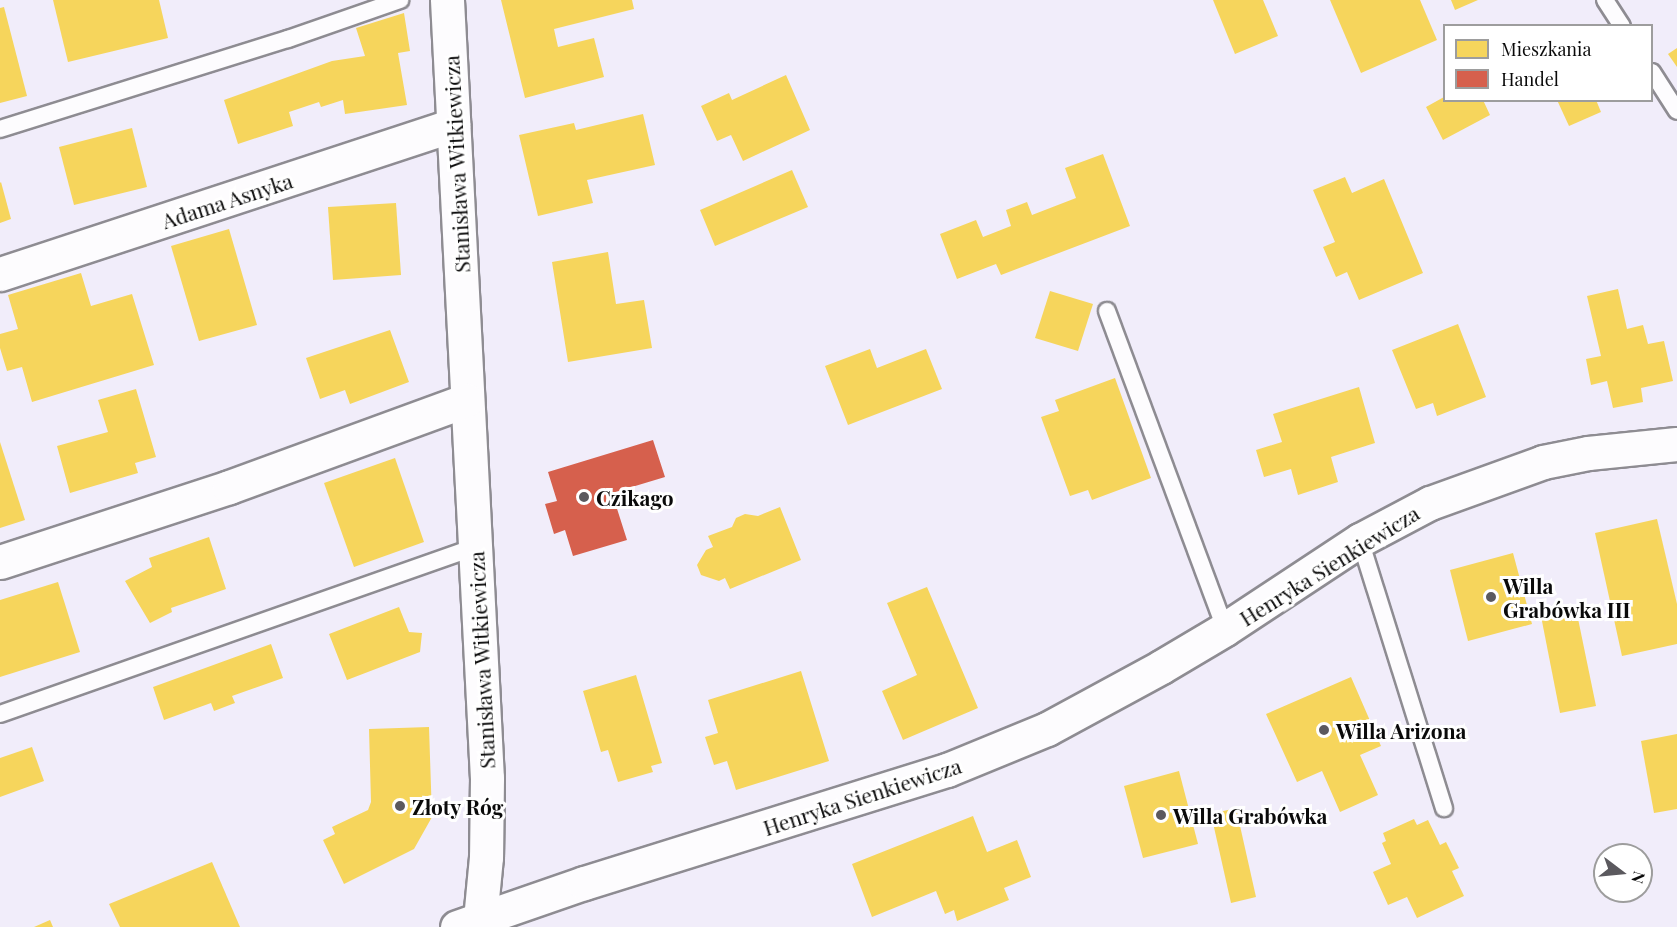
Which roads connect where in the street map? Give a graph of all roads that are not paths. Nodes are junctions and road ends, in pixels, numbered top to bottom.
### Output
1 (400, 0) edge
2 (447, 0) edge
3 (1605, 0) edge
4 (1621, 24) edge
5 (1653, 74) edge
6 (1677, 111) edge
7 (453, 125) junction
8 (0, 129) edge
9 (0, 274) edge
10 (1107, 311) dead end
11 (467, 400) junction
12 (1677, 444) edge
13 (1360, 540) junction
14 (475, 547) junction
15 (0, 562) edge
16 (1225, 629) junction
17 (0, 714) edge
18 (1444, 808) dead end
19 (473, 924) edge

1 - 8 lane
2 - 7 street, Stanisława Witkiewicza
3 - 4 lane
5 - 6 lane
7 - 9 street, Adama Asnyka
7 - 11 street, Stanisława Witkiewicza
10 - 16 lane, Henryka Sienkiewicza
11 - 14 street, Stanisława Witkiewicza
11 - 15 street
12 - 13 street, Henryka Sienkiewicza
13 - 16 street, Henryka Sienkiewicza
13 - 18 lane
14 - 17 lane
14 - 19 street, Stanisława Witkiewicza
16 - 19 street, Henryka Sienkiewicza

